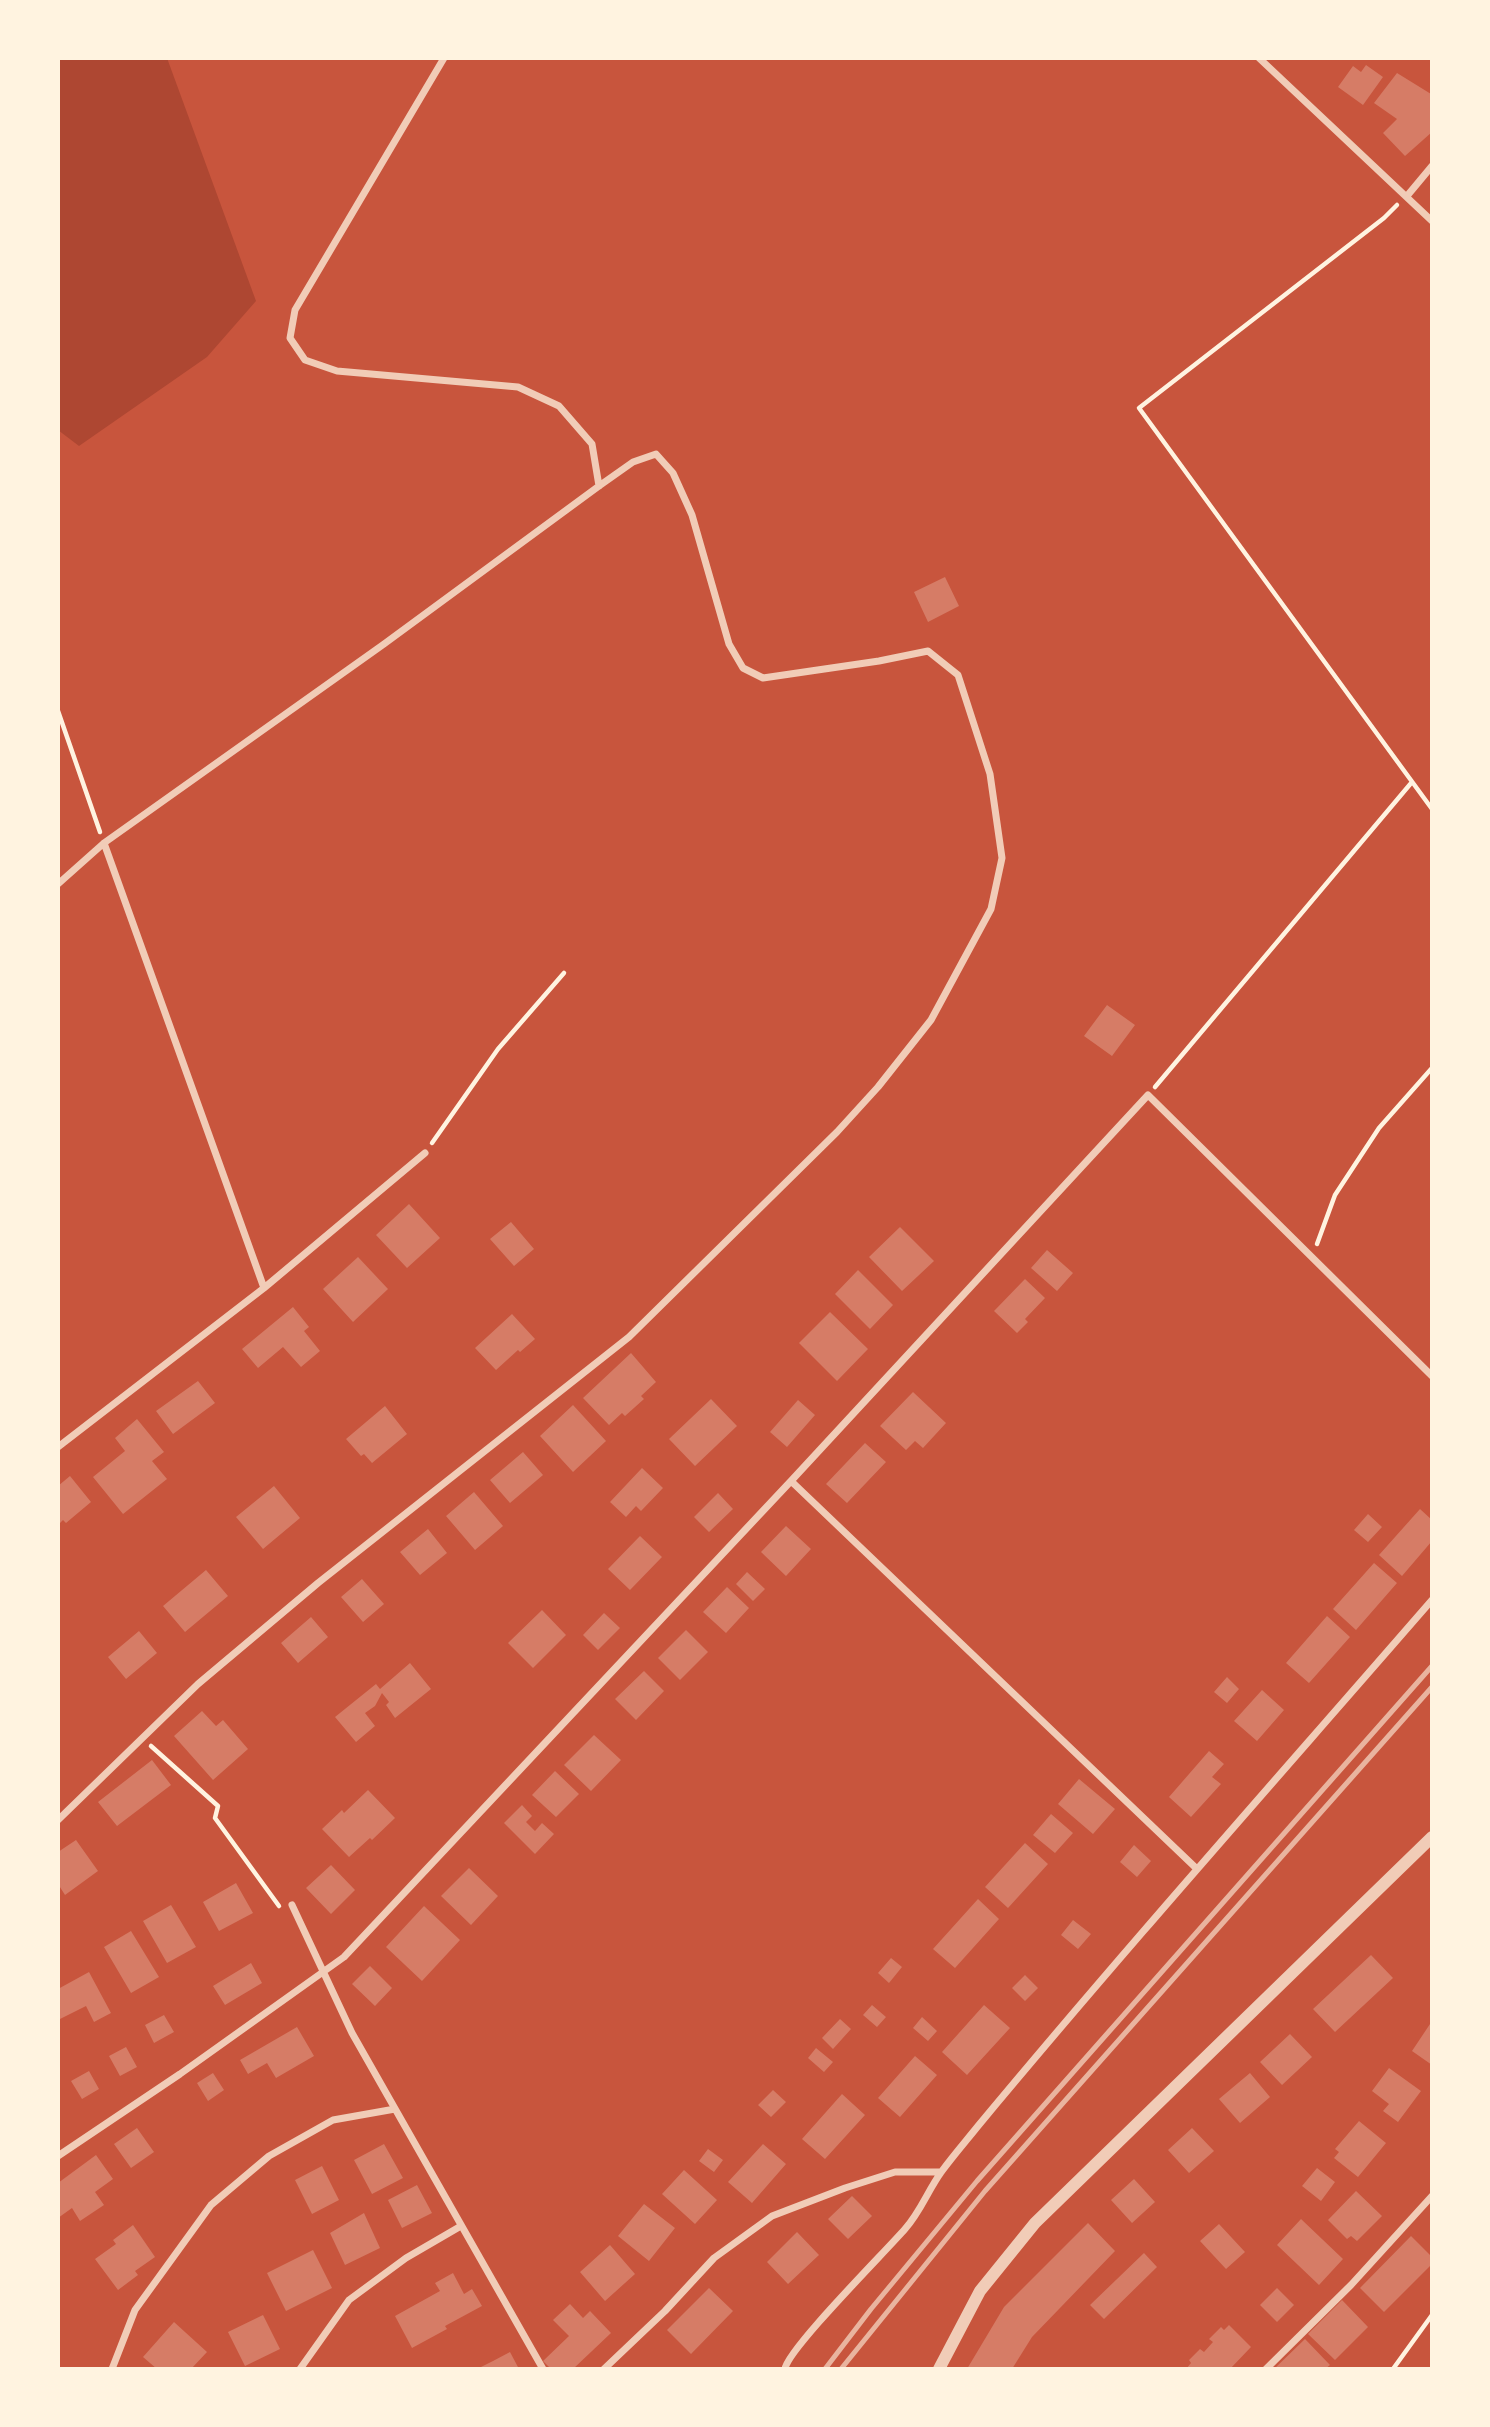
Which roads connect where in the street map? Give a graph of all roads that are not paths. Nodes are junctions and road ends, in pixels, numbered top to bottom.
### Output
1 (444, 58) edge
2 (1259, 58) edge
3 (1432, 166) edge
4 (1407, 196) junction
5 (1432, 221) edge
6 (599, 486) junction
7 (104, 843) junction
8 (58, 884) edge
9 (425, 1153) road end
10 (264, 1288) junction
11 (1432, 1376) edge
12 (58, 1447) edge
13 (791, 1480) junction
14 (1432, 1601) edge
15 (58, 1820) edge
16 (1432, 1837) edge
17 (1197, 1869) junction
18 (292, 1905) road end
19 (324, 1971) junction
20 (395, 2109) junction
21 (58, 2156) edge
22 (941, 2172) junction
23 (1432, 2196) edge
24 (461, 2226) junction
25 (112, 2369) edge
26 (300, 2369) edge
27 (542, 2369) edge
28 (604, 2369) edge
29 (785, 2369) edge
30 (939, 2369) edge
31 (1266, 2369) edge

1 - 6 street
2 - 4 street
3 - 4 street
4 - 5 street
6 - 7 street
6 - 15 street
7 - 8 street
7 - 10 street
9 - 10 street
10 - 12 street
11 - 13 street
13 - 17 street
13 - 19 street
14 - 17 street
16 - 30 street
17 - 22 street
18 - 19 street
19 - 20 street
19 - 21 street
20 - 24 street
20 - 25 street
22 - 28 street
22 - 29 street
23 - 31 street
24 - 26 street
24 - 27 street

